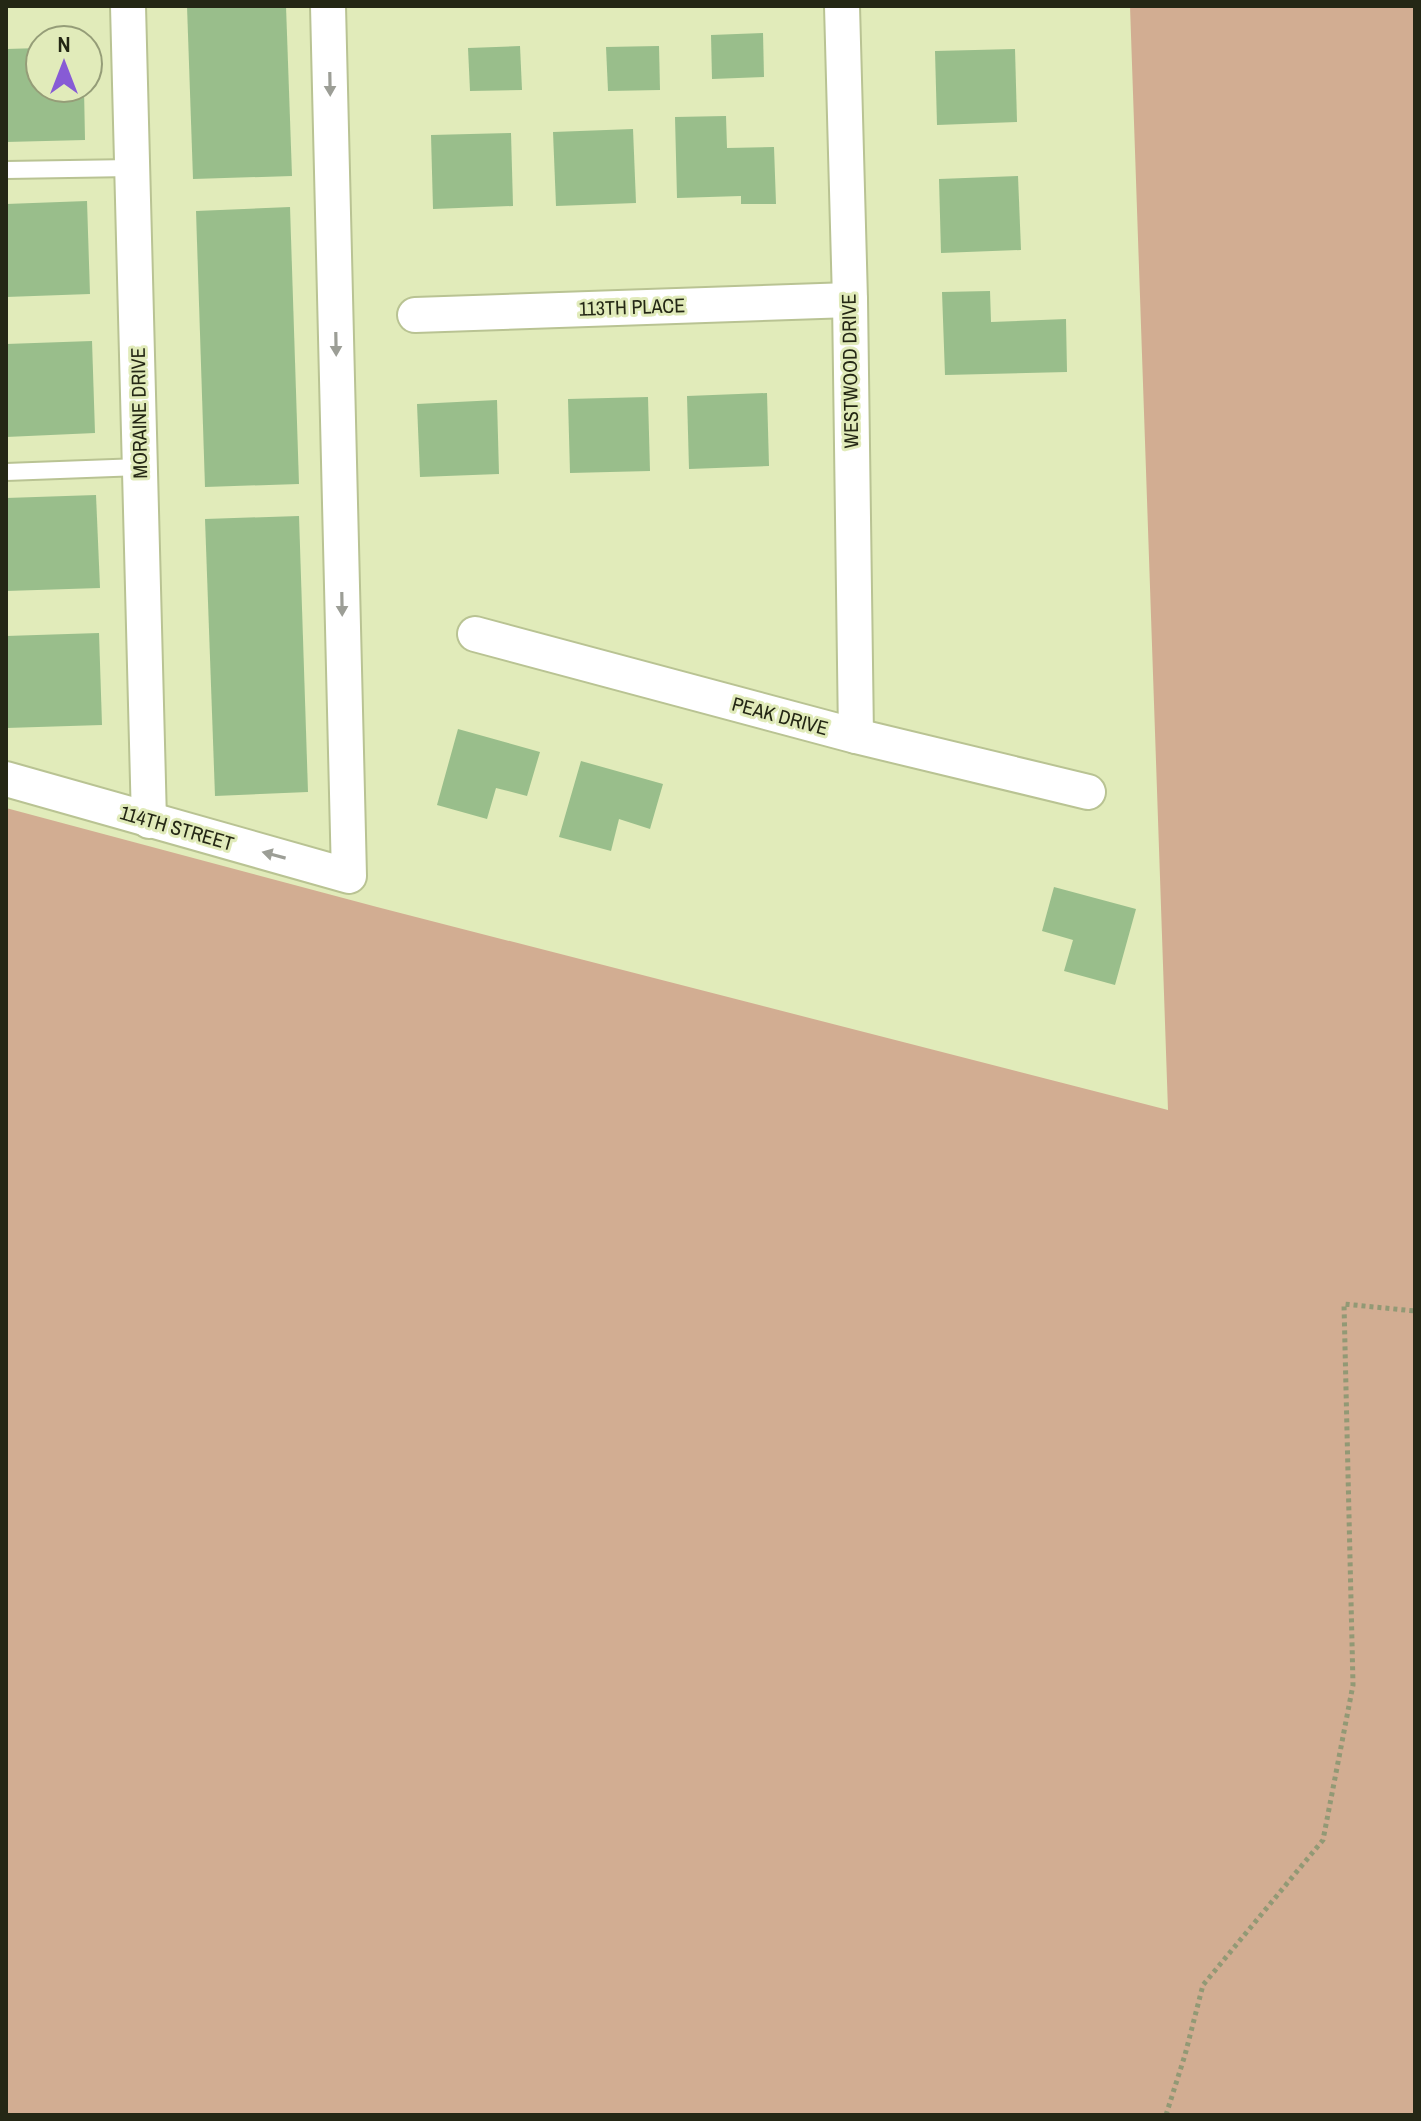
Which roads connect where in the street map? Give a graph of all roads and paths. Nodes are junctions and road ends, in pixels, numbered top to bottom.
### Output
1 (128, 6) edge
2 (328, 6) edge
3 (842, 6) edge
4 (132, 168) junction
5 (6, 170) edge
6 (850, 300) junction
7 (415, 315) dead end
8 (140, 467) junction
9 (6, 472) edge
10 (475, 634) dead end
11 (856, 736) junction
12 (6, 779) edge
13 (1088, 792) dead end
14 (149, 821) junction
15 (1415, 1311) edge
16 (1166, 2115) edge

1 - 4 street, MORAINE DRIVE
2 -> 14 street, 114TH STREET
3 - 6 street, WESTWOOD DRIVE
4 - 5 lane
4 - 8 street, MORAINE DRIVE
6 - 7 street, 113TH PLACE
6 - 11 street, WESTWOOD DRIVE
8 - 9 lane
8 - 14 street, MORAINE DRIVE
10 - 11 street, PEAK DRIVE
11 - 13 street, PEAK DRIVE
12 - 14 street, 114TH STREET
15 - 16 path

